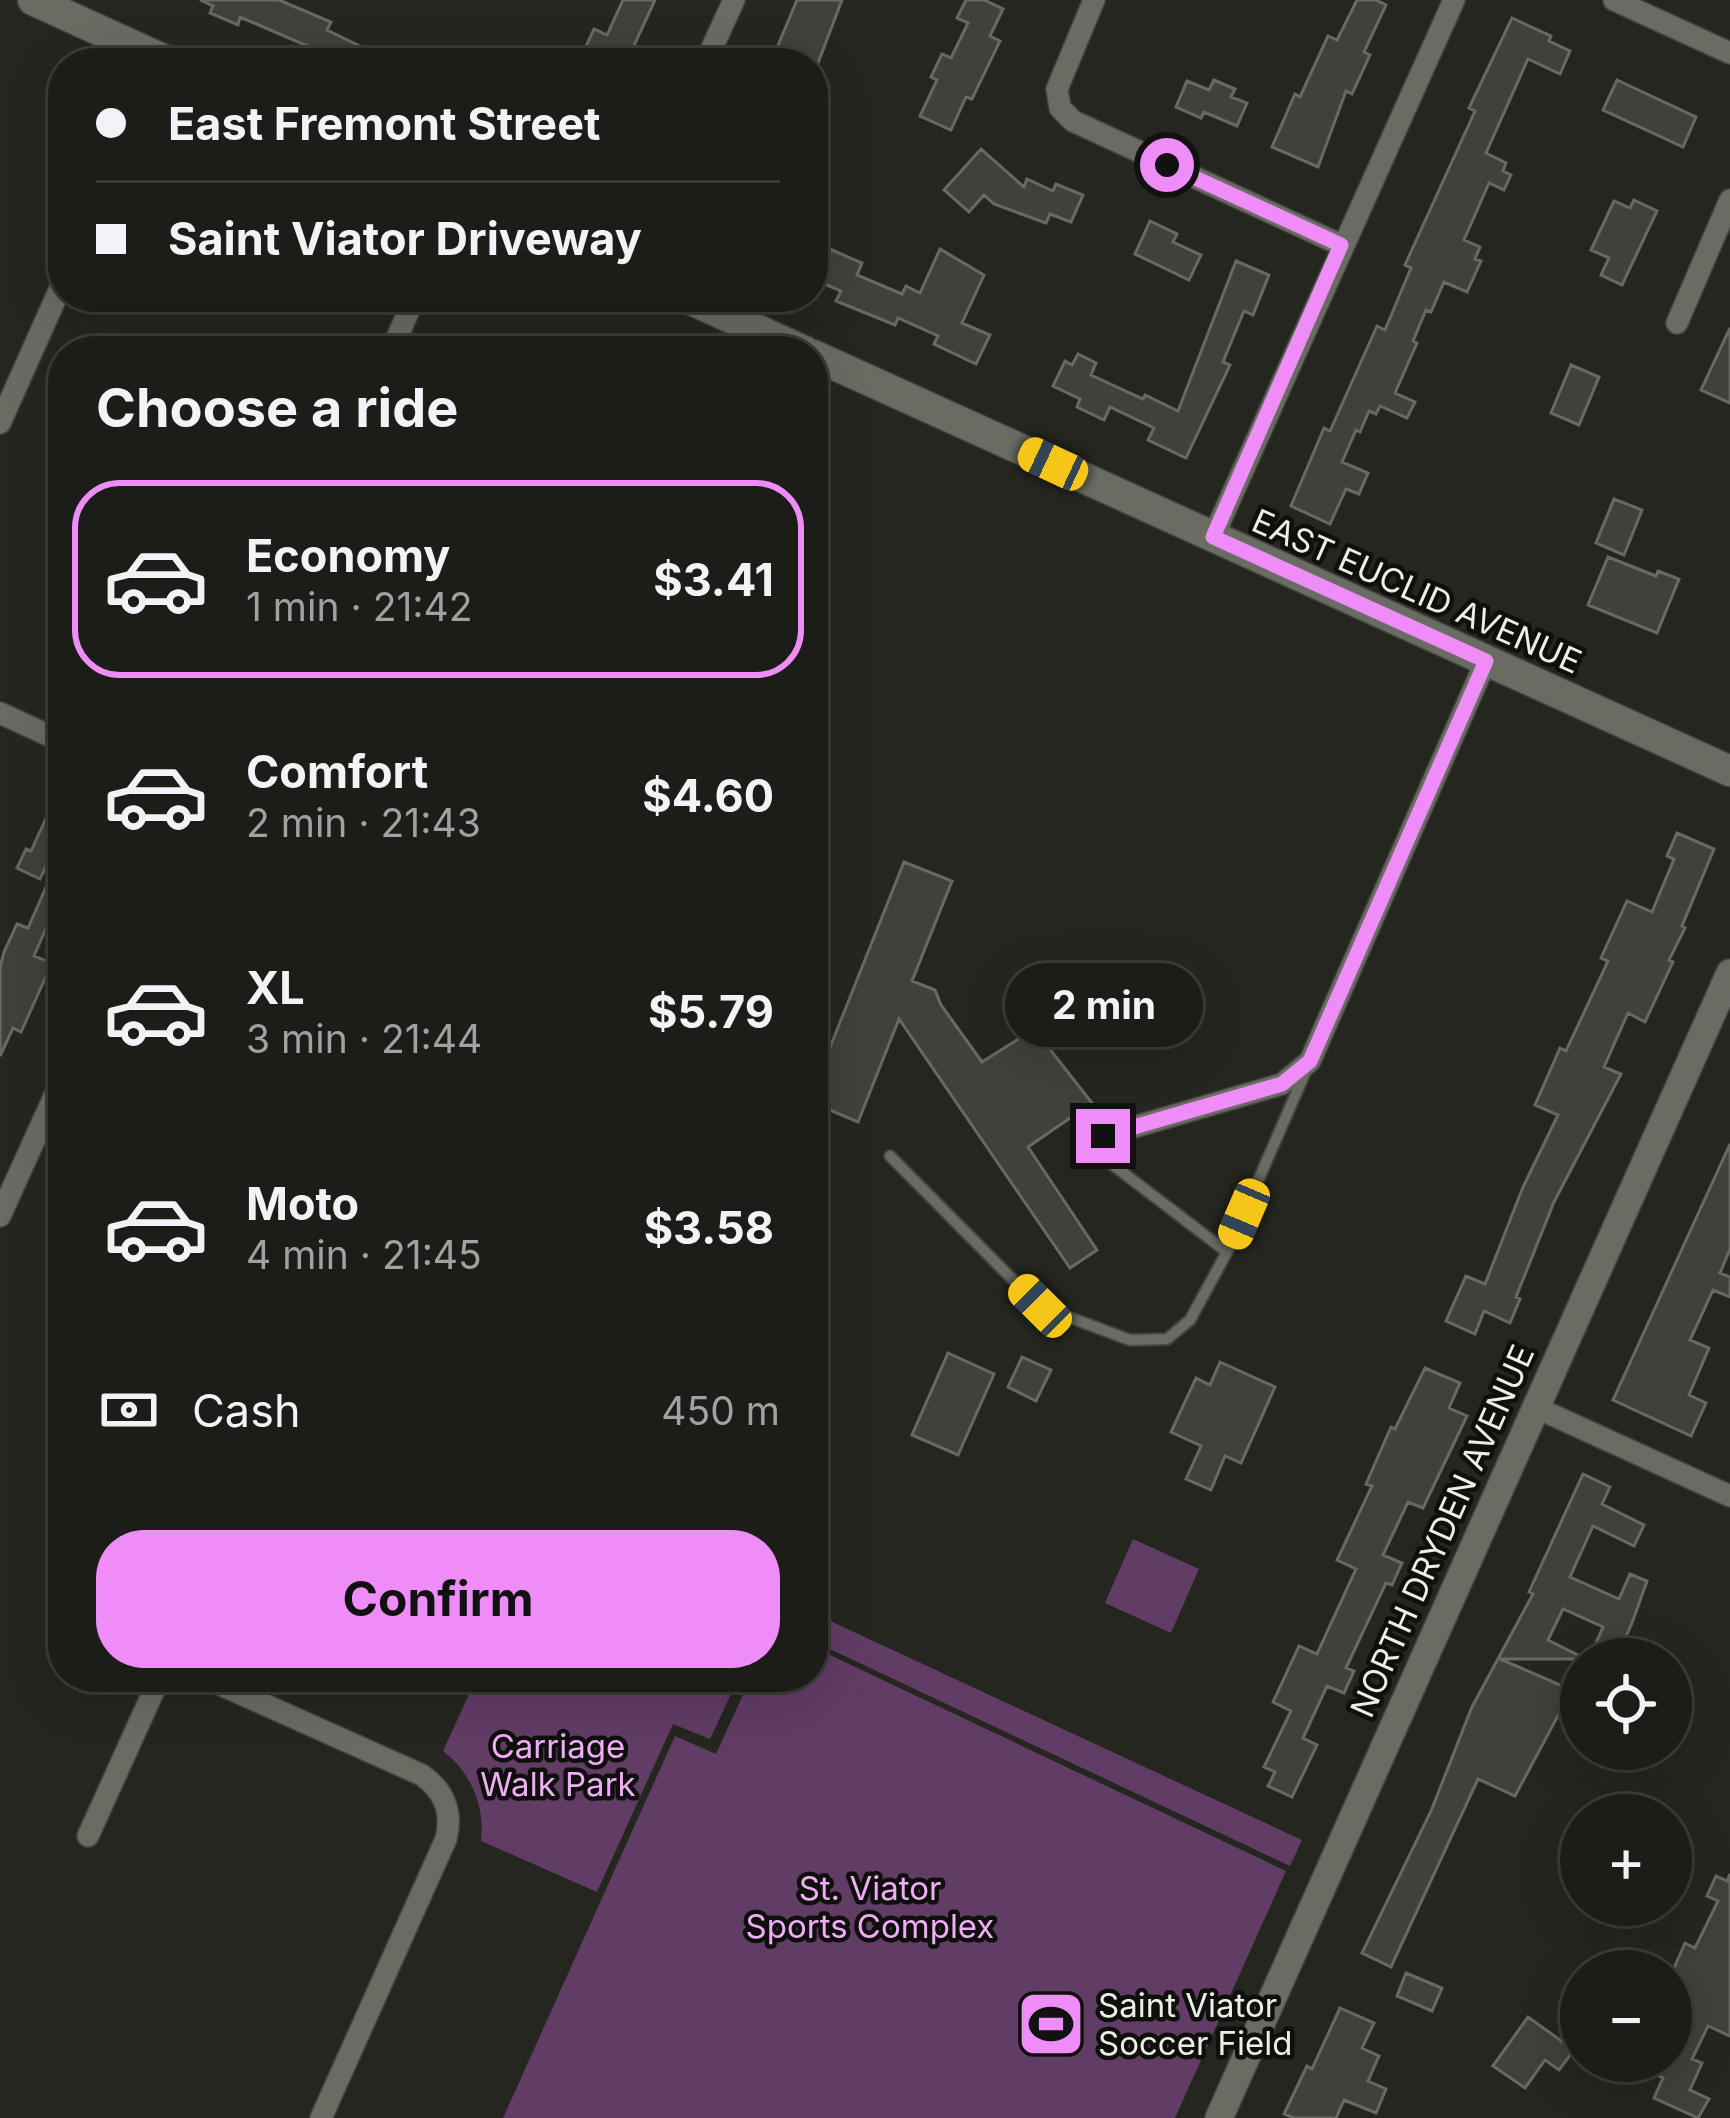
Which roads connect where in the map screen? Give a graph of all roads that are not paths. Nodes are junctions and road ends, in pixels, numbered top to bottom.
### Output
1 (33, 0) edge
2 (734, 0) edge
3 (1094, 0) edge
4 (1454, 0) edge
5 (1614, 0) edge
6 (135, 48) edge
7 (712, 48) edge
8 (1730, 53) edge
9 (1730, 200) edge
10 (1341, 245) junction
11 (50, 312) edge
12 (709, 312) edge
13 (1677, 323) dead end
14 (746, 336) edge
15 (828, 362) edge
16 (0, 423) edge
17 (1213, 537) junction
18 (1486, 661) junction
19 (0, 713) edge
20 (48, 735) edge
21 (1730, 771) edge
22 (1730, 974) edge
23 (1310, 1061) junction
24 (48, 1110) edge
25 (1103, 1136) joint
26 (890, 1156) dead end
27 (0, 1216) edge
28 (1227, 1252) junction
29 (1537, 1408) junction
30 (1730, 1496) edge
31 (153, 1692) edge
32 (237, 1692) edge
33 (88, 1835) dead end
34 (321, 2118) edge
35 (1219, 2118) edge

1 - 6 main road
2 - 7 street
3 - 10 street
4 - 10 street
5 - 8 street
9 - 13 street
10 - 17 street
11 - 16 street
12 - 14 main road
15 - 17 main road, EAST EUCLID AVENUE
17 - 18 main road, EAST EUCLID AVENUE
18 - 21 main road, EAST EUCLID AVENUE
18 - 23 street
19 - 20 street
22 - 29 street, NORTH DRYDEN AVENUE
23 - 25 street
23 - 28 lane
24 - 27 street
25 - 28 lane
26 - 28 lane
29 - 30 street
29 - 35 street, NORTH DRYDEN AVENUE
31 - 33 street
32 - 34 street

